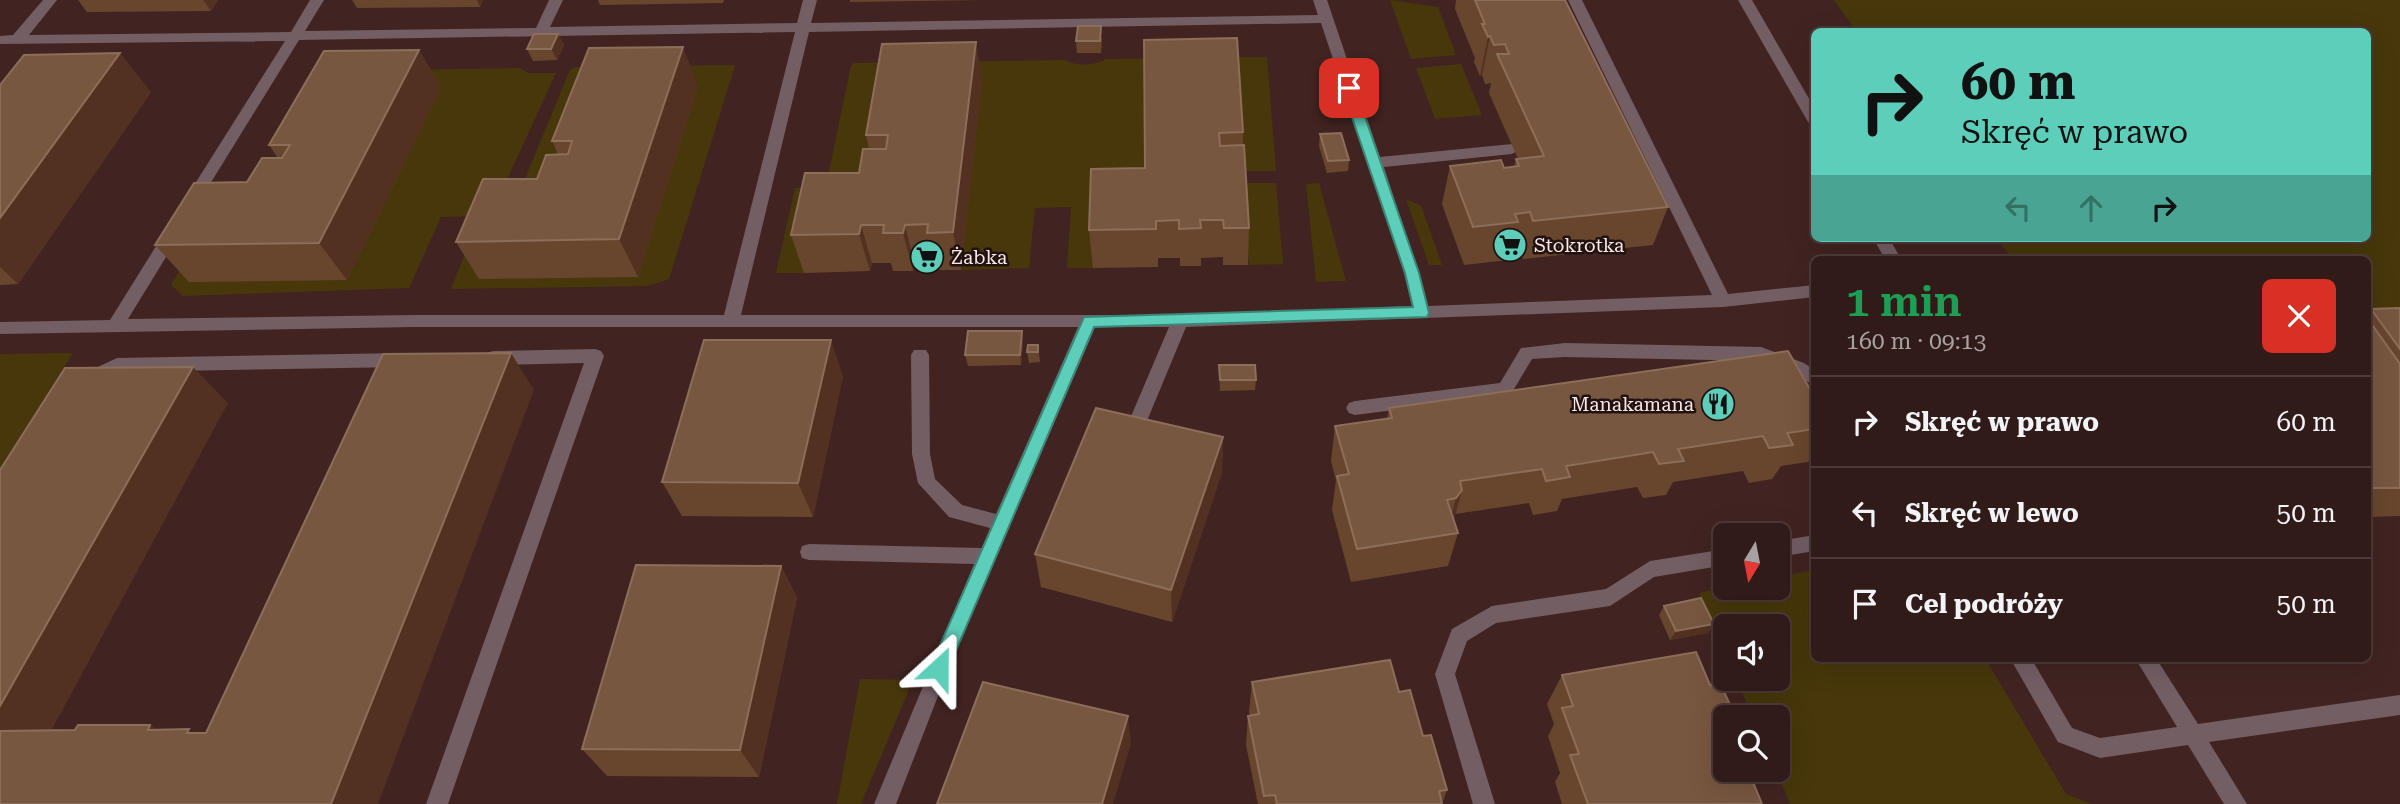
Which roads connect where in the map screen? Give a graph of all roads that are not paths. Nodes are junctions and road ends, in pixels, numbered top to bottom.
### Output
1 (50, 0) edge
2 (317, 0) edge
3 (556, 0) edge
4 (810, 0) edge
5 (1320, 0) edge
6 (1576, 0) edge
7 (1745, 0) edge
8 (1326, 19) junction
9 (802, 28) junction
10 (541, 32) junction
11 (295, 36) junction
12 (19, 39) junction
13 (0, 40) edge
14 (1811, 115) edge
15 (1512, 149) dead end
16 (1374, 163) junction
17 (1811, 290) edge
18 (1723, 300) junction
19 (1422, 313) junction
20 (731, 321) junction
21 (1089, 321) junction
22 (1180, 321) junction
23 (115, 326) junction
24 (0, 328) edge
25 (920, 355) dead end
26 (417, 359) edge
27 (472, 359) edge
28 (1811, 377) edge
29 (82, 383) edge
30 (1355, 408) dead end
31 (1126, 449) edge
32 (1002, 523) junction
33 (1811, 544) edge
34 (1790, 547) edge
35 (809, 552) dead end
36 (988, 556) junction
37 (1713, 559) edge
38 (2022, 662) edge
39 (2148, 662) edge
40 (2400, 705) edge
41 (2194, 736) junction
42 (437, 804) edge
43 (885, 804) edge
44 (1483, 804) edge
45 (2236, 804) edge

1 - 12 street
2 - 11 street
3 - 10 street
4 - 9 street
5 - 8 street
6 - 18 street
7 - 14 street
8 - 9 street
8 - 16 street
9 - 10 street
9 - 20 street
10 - 11 street
11 - 12 street
11 - 23 street
12 - 13 street
15 - 16 street
16 - 19 street
17 - 18 street
18 - 19 street
19 - 22 street
20 - 21 street
20 - 23 street
21 - 22 street
21 - 32 street
22 - 31 street
23 - 24 street
25 - 32 street
26 - 29 street
27 - 42 street
28 - 30 street
32 - 36 street
33 - 34 street
35 - 36 street
36 - 43 street
37 - 44 street
38 - 41 street
39 - 41 street
40 - 41 street
41 - 45 street

